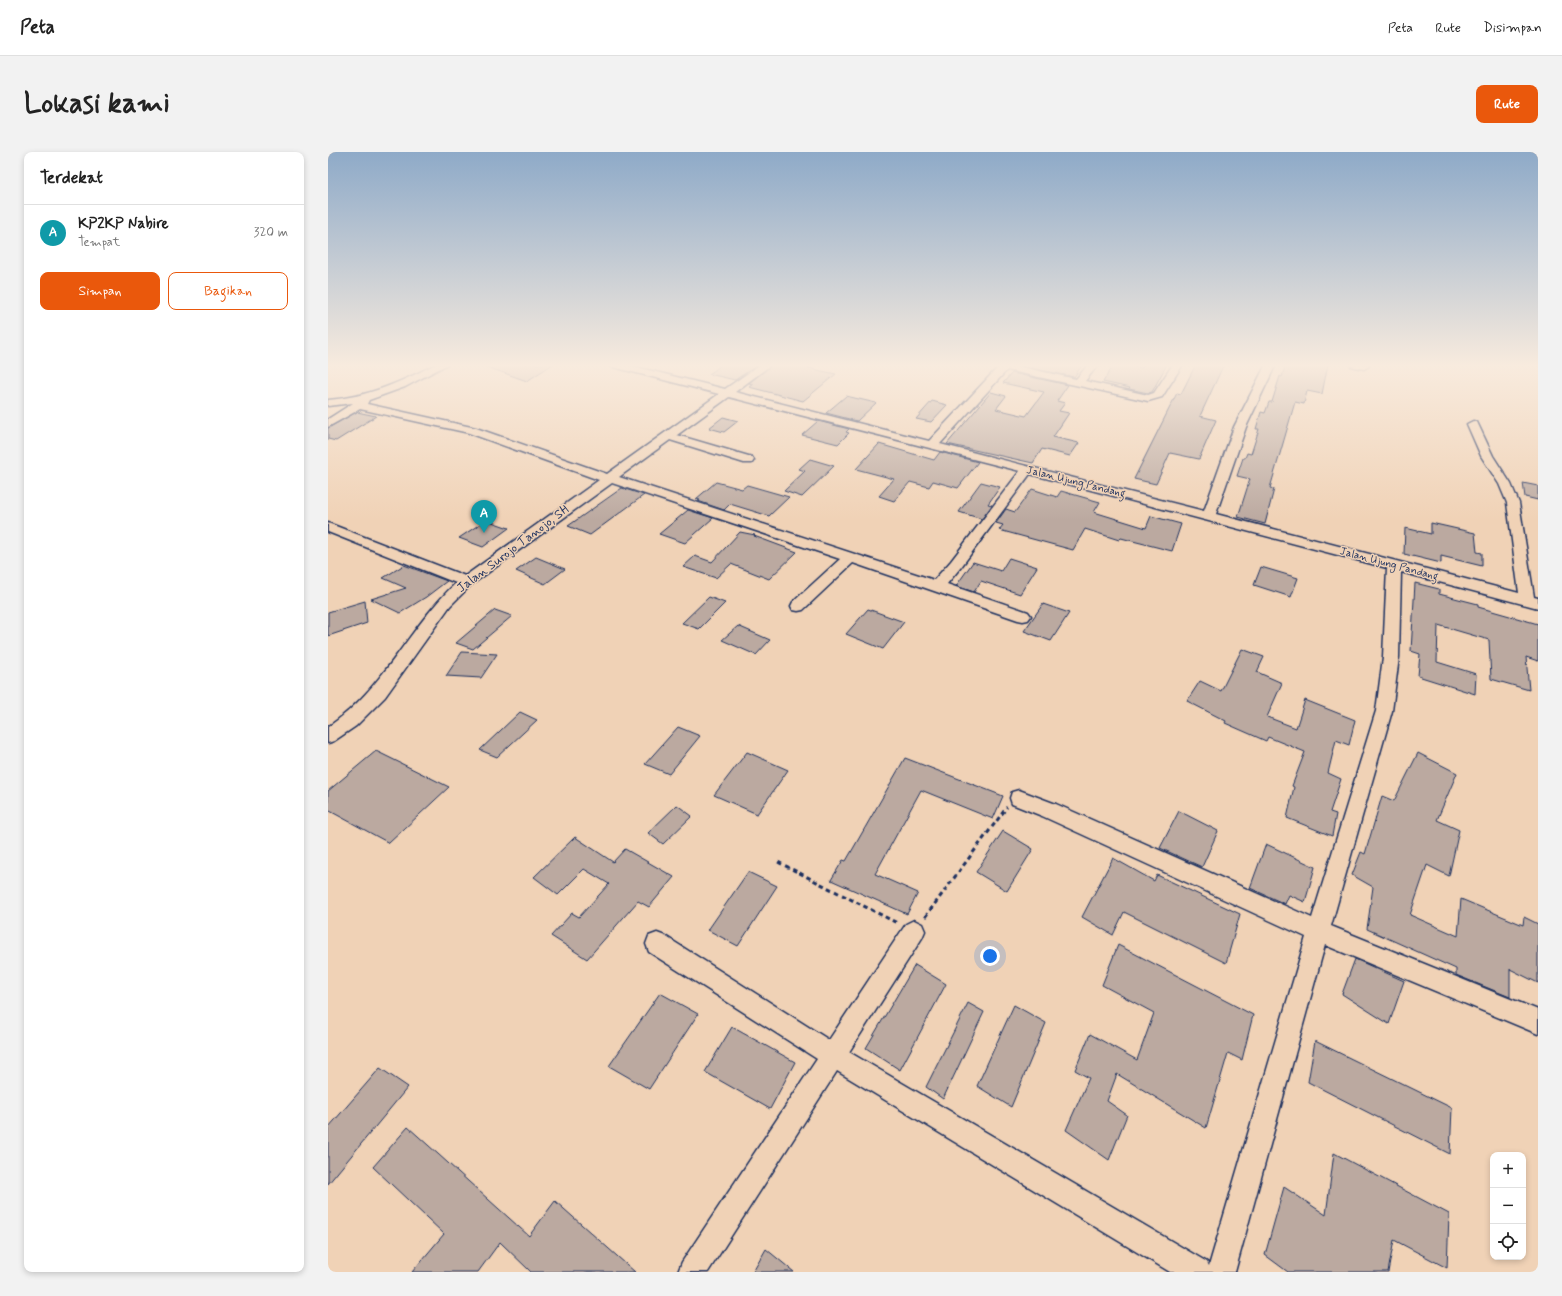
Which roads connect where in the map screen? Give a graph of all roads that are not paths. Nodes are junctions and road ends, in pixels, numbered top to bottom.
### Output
1 (341, 416) edge
2 (407, 416) edge
3 (695, 416) edge
4 (821, 416) edge
5 (958, 416) edge
6 (1245, 416) edge
7 (328, 424) edge
8 (1473, 424) dead end
9 (668, 436) junction
10 (932, 445) junction
11 (748, 460) dead end
12 (1027, 470) junction
13 (609, 478) junction
14 (1209, 516) junction
15 (331, 530) edge
16 (852, 557) junction
17 (1394, 566) junction
18 (466, 582) junction
19 (937, 586) junction
20 (1532, 602) edge
21 (798, 606) dead end
22 (1023, 616) dead end
23 (328, 736) edge
24 (1019, 798) road end
25 (914, 931) road end
26 (1319, 932) junction
27 (657, 944) dead end
28 (1538, 1022) edge
29 (832, 1055) junction
30 (692, 1272) edge
31 (1197, 1272) edge
32 (1221, 1272) edge

1 - 7 street
2 - 13 street
3 - 9 street, Jalan Surojo Tanojo, SH
4 - 10 street, Jalan Ujung Pandang
5 - 10 street
6 - 14 street
8 - 20 street
9 - 11 street
9 - 13 street, Jalan Surojo Tanojo, SH
10 - 12 street, Jalan Ujung Pandang
12 - 14 street, Jalan Ujung Pandang
12 - 19 street
13 - 16 street
13 - 18 street, Jalan Surojo Tanojo, SH
14 - 17 street, Jalan Ujung Pandang
15 - 18 street
16 - 19 street
16 - 21 street
17 - 20 street, Jalan Ujung Pandang
17 - 26 street
18 - 23 street, Jalan Surojo Tanojo, SH
19 - 22 street
24 - 26 street
25 - 29 street
26 - 28 street
26 - 32 street
27 - 29 street
29 - 30 street
29 - 31 street

